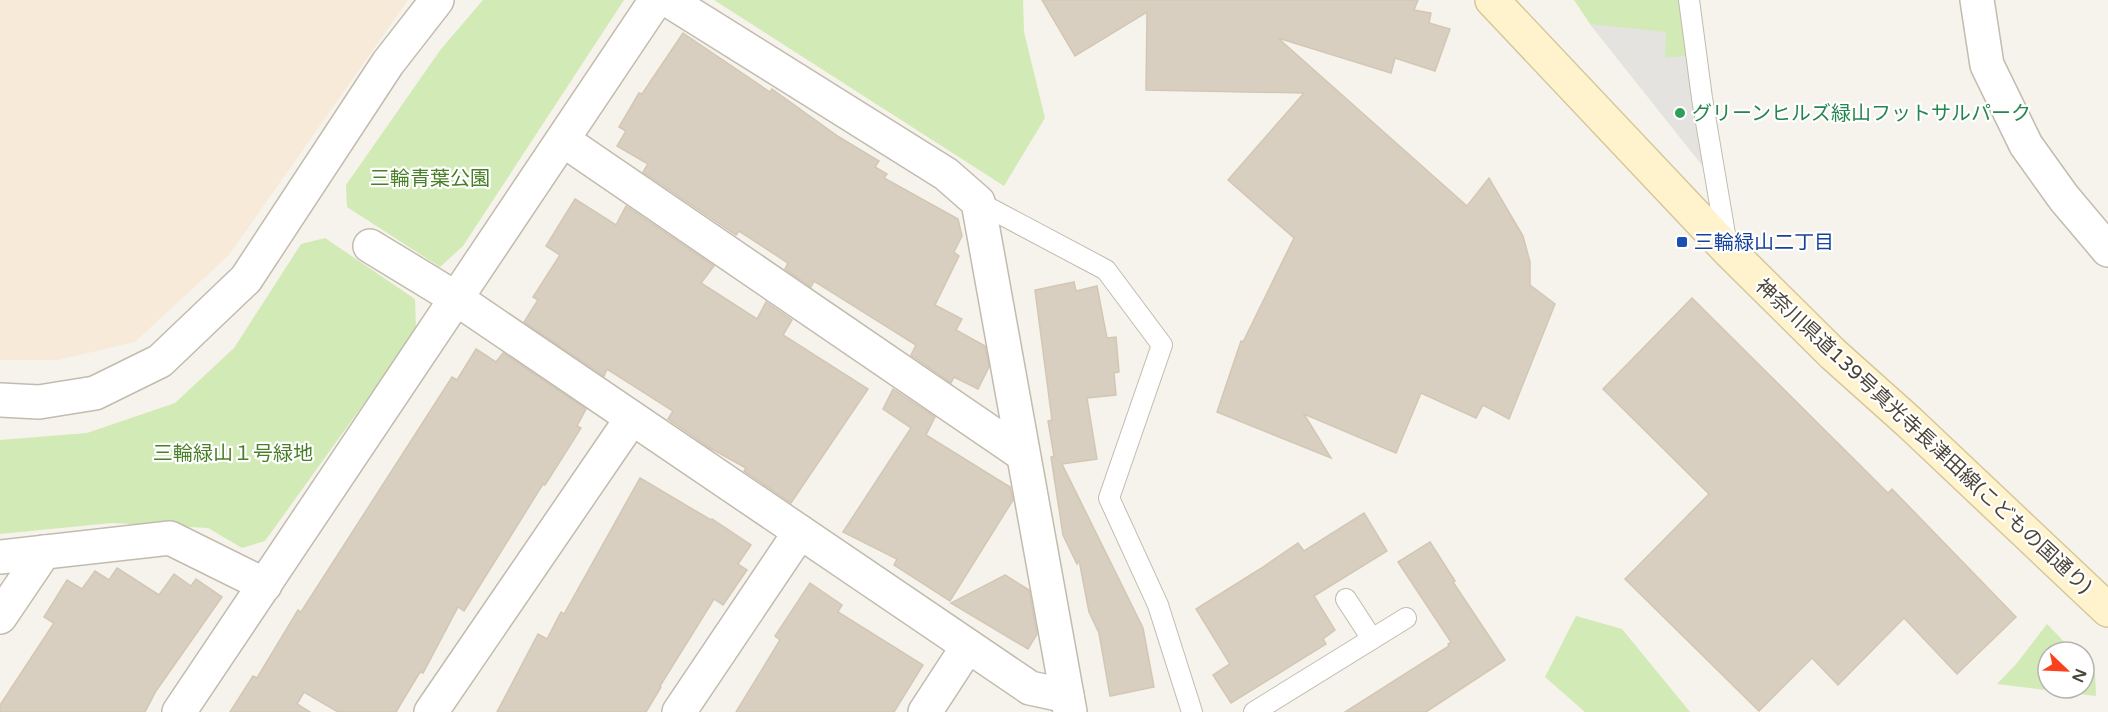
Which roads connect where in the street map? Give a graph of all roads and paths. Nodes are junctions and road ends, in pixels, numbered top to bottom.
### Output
1 (437, 0) edge
2 (656, 0) edge
3 (668, 0) edge
4 (1492, 0) edge
5 (1689, 0) edge
6 (1977, 0) edge
7 (563, 140) junction
8 (978, 202) junction
9 (370, 246) dead end
10 (1728, 250) junction
11 (2108, 250) edge
12 (456, 299) junction
13 (0, 400) edge
14 (632, 418) junction
15 (1022, 454) junction
16 (800, 532) junction
17 (44, 552) junction
18 (0, 557) edge
19 (265, 585) junction
20 (1346, 599) dead end
21 (2108, 610) edge
22 (0, 617) edge
23 (1406, 618) dead end
24 (1372, 639) junction
25 (968, 646) junction
26 (1069, 704) edge
27 (179, 712) edge
28 (431, 712) edge
29 (679, 712) edge
30 (925, 712) edge
31 (1192, 712) edge
32 (1254, 712) edge

1 - 13 street
2 - 7 street
3 - 8 street
4 - 10 main road, 神奈川県道139号真光寺長津田線(こどもの国通り)
5 - 10 lane
6 - 11 street
7 - 12 street
7 - 15 street
8 - 15 street
8 - 31 lane
9 - 12 street
10 - 21 main road, 神奈川県道139号真光寺長津田線(こどもの国通り)
12 - 14 street
12 - 19 street
14 - 16 street
14 - 28 street
15 - 26 street
16 - 25 street
16 - 29 street
17 - 18 street
17 - 19 street
17 - 22 street
19 - 27 street
20 - 24 lane
23 - 24 lane
24 - 32 lane
25 - 26 street
25 - 30 street

